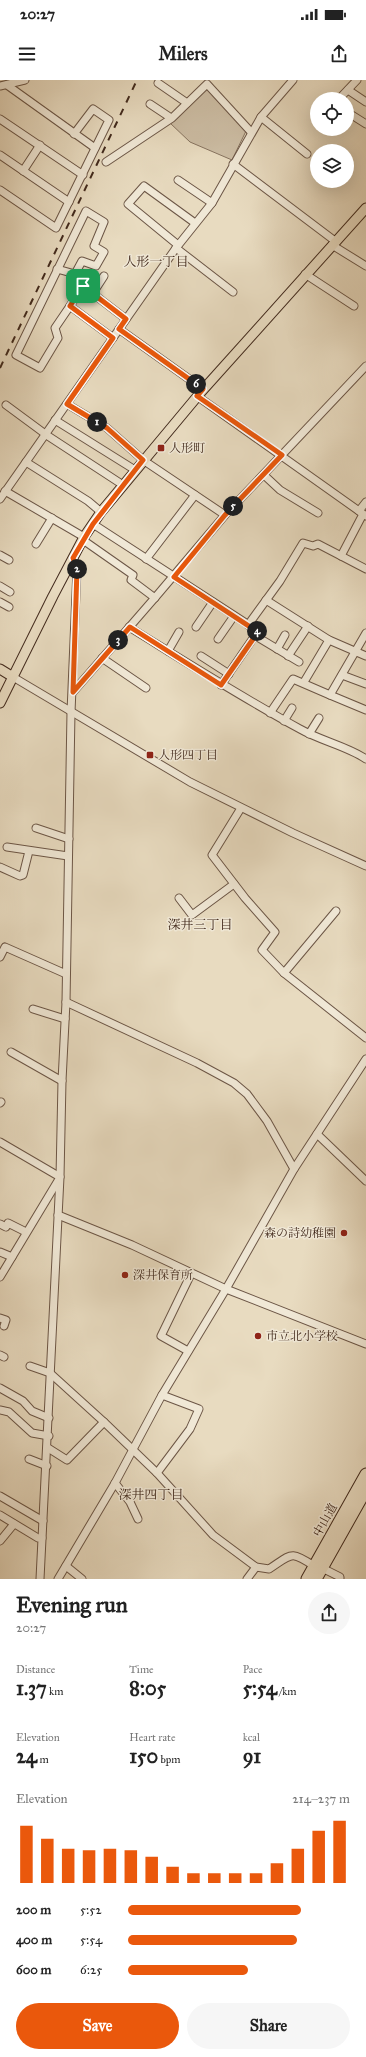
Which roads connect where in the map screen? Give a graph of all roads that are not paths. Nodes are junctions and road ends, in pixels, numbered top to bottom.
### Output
1 (293, 80) edge
2 (358, 80) edge
3 (22, 81) edge
4 (158, 83) dead end
5 (3, 86) edge
6 (348, 90) joint
7 (366, 102) edge
8 (187, 103) junction
9 (150, 104) dead end
10 (354, 116) edge
11 (261, 117) junction
12 (171, 118) junction
13 (0, 119) edge
14 (366, 124) edge
15 (251, 132) junction
16 (74, 134) junction
17 (40, 145) junction
18 (96, 148) junction
19 (307, 154) dead end
20 (0, 156) edge
21 (106, 162) dead end
22 (233, 164) junction
23 (23, 171) junction
24 (83, 175) junction
25 (178, 180) dead end
26 (0, 190) edge
27 (69, 202) junction
28 (212, 203) junction
29 (366, 208) edge
30 (195, 223) junction
31 (333, 243) junction
32 (177, 247) junction
33 (366, 266) edge
34 (57, 269) junction
35 (75, 274) junction
36 (306, 274) junction
37 (104, 276) dead end
38 (83, 286) junction
39 (233, 292) dead end
40 (93, 293) junction
41 (70, 306) junction
42 (354, 306) dead end
43 (126, 319) junction
44 (119, 329) junction
45 (113, 338) junction
46 (366, 366) edge
47 (203, 389) junction
48 (197, 396) junction
49 (67, 404) junction
50 (6, 405) dead end
51 (55, 420) junction
52 (46, 433) junction
53 (282, 455) junction
54 (143, 460) junction
55 (26, 462) junction
56 (135, 470) junction
57 (264, 475) junction
58 (123, 485) junction
59 (4, 488) edge
60 (196, 495) junction
61 (0, 499) edge
62 (366, 502) edge
63 (101, 512) junction
64 (318, 513) dead end
65 (363, 514) edge
66 (225, 515) junction
67 (52, 518) junction
68 (93, 524) junction
69 (83, 538) junction
70 (36, 544) dead end
71 (0, 555) edge
72 (341, 556) junction
73 (73, 558) junction
74 (146, 559) junction
75 (9, 560) dead end
76 (366, 569) edge
77 (174, 577) junction
78 (0, 586) edge
79 (10, 592) dead end
80 (155, 598) junction
81 (266, 600) junction
82 (0, 602) edge
83 (212, 602) junction
84 (9, 607) dead end
85 (234, 616) junction
86 (248, 625) junction
87 (308, 626) junction
88 (130, 627) junction
89 (196, 628) dead end
90 (179, 632) dead end
91 (366, 633) edge
92 (254, 635) junction
93 (285, 635) dead end
94 (218, 640) dead end
95 (329, 640) junction
96 (277, 649) junction
97 (168, 651) junction
98 (355, 652) junction
99 (201, 656) dead end
100 (288, 656) junction
101 (366, 656) edge
102 (102, 658) junction
103 (299, 662) dead end
104 (0, 669) edge
105 (229, 674) junction
106 (342, 675) junction
107 (12, 677) junction
108 (304, 682) junction
109 (366, 684) edge
110 (221, 685) junction
111 (146, 688) dead end
112 (73, 692) junction
113 (330, 695) junction
114 (0, 703) edge
115 (292, 708) dead end
116 (366, 710) edge
117 (71, 712) junction
118 (270, 712) junction
119 (319, 718) dead end
120 (284, 721) junction
121 (309, 734) junction
122 (366, 759) edge
123 (241, 808) junction
124 (36, 828) dead end
125 (68, 840) junction
126 (7, 847) dead end
127 (29, 851) junction
128 (68, 856) junction
129 (366, 866) edge
130 (0, 867) edge
131 (234, 884) junction
132 (180, 898) dead end
133 (336, 911) dead end
134 (3, 945) edge
135 (0, 957) edge
136 (66, 974) junction
137 (284, 974) junction
138 (66, 1002) junction
139 (33, 1009) dead end
140 (65, 1019) junction
141 (366, 1038) edge
142 (11, 1052) dead end
143 (366, 1060) edge
144 (62, 1081) junction
145 (317, 1134) junction
146 (0, 1142) edge
147 (294, 1169) junction
148 (60, 1177) junction
149 (366, 1181) edge
150 (58, 1215) junction
151 (0, 1224) edge
152 (26, 1232) junction
153 (0, 1252) edge
154 (12, 1257) junction
155 (191, 1274) junction
156 (0, 1277) edge
157 (226, 1289) junction
158 (0, 1318) edge
159 (4, 1326) dead end
160 (366, 1344) edge
161 (188, 1351) junction
162 (30, 1366) dead end
163 (50, 1373) junction
164 (0, 1388) edge
165 (162, 1395) junction
166 (0, 1410) edge
167 (49, 1418) junction
168 (104, 1422) junction
169 (49, 1436) junction
170 (48, 1448) junction
171 (133, 1449) junction
172 (29, 1459) dead end
173 (47, 1466) junction
174 (157, 1472) junction
175 (366, 1474) edge
176 (115, 1483) junction
177 (366, 1490) edge
178 (0, 1496) edge
179 (0, 1515) edge
180 (138, 1519) dead end
181 (44, 1520) junction
182 (14, 1524) junction
183 (42, 1538) junction
184 (0, 1541) edge
185 (66, 1566) junction
186 (256, 1567) junction
187 (318, 1567) junction
188 (40, 1579) edge
189 (58, 1579) edge
190 (82, 1579) edge
191 (247, 1579) edge
192 (307, 1579) edge
193 (316, 1579) edge
194 (340, 1579) edge

1 - 11 street
2 - 6 street
3 - 5 street
4 - 8 street
5 - 16 street
6 - 7 street
8 - 12 street
8 - 15 street
9 - 12 street
10 - 14 street
11 - 15 street
11 - 19 street
12 - 21 street
13 - 17 street
15 - 22 street
16 - 18 street
16 - 18 street
17 - 23 street
17 - 24 street
18 - 24 street
20 - 23 street
22 - 28 street
22 - 31 street
23 - 27 street
24 - 27 street
25 - 28 street
26 - 27 street
28 - 30 street
29 - 31 main road
30 - 32 street
30 - 32 street
31 - 33 street
31 - 36 main road
32 - 39 street
32 - 43 street
34 - 35 street
34 - 35 street
34 - 41 street
35 - 38 street
36 - 42 street
36 - 47 main road
37 - 40 street
38 - 40 street
38 - 41 street
40 - 43 street
41 - 45 street
43 - 44 street
44 - 45 street
44 - 47 street
45 - 49 street
46 - 53 street
47 - 48 main road
48 - 53 street
48 - 54 main road
49 - 51 street
49 - 54 street
50 - 52 street
51 - 52 street
51 - 56 street
52 - 55 street
52 - 58 street
53 - 57 street
53 - 65 street
54 - 56 main road
54 - 60 street
55 - 59 street
55 - 63 street
56 - 58 main road
57 - 64 street
57 - 66 street
58 - 63 main road
59 - 61 street
59 - 67 street
60 - 66 street
60 - 74 street
62 - 65 street
63 - 68 main road
65 - 72 street
66 - 77 street
67 - 69 street
67 - 70 street
68 - 69 main road
68 - 74 street
69 - 73 main road
69 - 80 street
71 - 75 street
72 - 76 street
72 - 81 street
73 - 107 main road
73 - 112 street
74 - 77 street
77 - 80 street
77 - 83 street
78 - 79 street
80 - 88 street
81 - 86 street
81 - 87 street
82 - 84 street
83 - 85 street
83 - 89 street
85 - 86 street
85 - 94 street
86 - 92 street
87 - 95 street
87 - 100 street
88 - 97 street
88 - 102 street
90 - 97 street
91 - 98 street
92 - 96 street
92 - 105 street
93 - 96 street
95 - 98 street
95 - 108 street
96 - 100 street
97 - 110 street
98 - 101 street
98 - 106 street
99 - 105 street
100 - 103 street
102 - 111 street
102 - 112 street
104 - 107 main road
105 - 110 street
106 - 109 street
106 - 113 street
107 - 114 main road
107 - 117 street
108 - 113 street
108 - 118 street
110 - 118 street
112 - 117 street
113 - 116 street
115 - 120 street
117 - 123 street
117 - 125 street
118 - 120 street
119 - 121 street
120 - 121 street
121 - 122 street
123 - 129 street
123 - 131 street
124 - 125 street
125 - 128 street
126 - 127 street
127 - 128 street
127 - 130 street
128 - 136 street
131 - 132 street
131 - 137 street
133 - 137 street
134 - 135 street
134 - 136 street
136 - 138 street
137 - 141 street
138 - 140 street
138 - 147 street
139 - 140 street
140 - 144 street
142 - 144 street
143 - 145 street
144 - 148 street
145 - 147 street
145 - 149 street
146 - 148 street
147 - 157 street
148 - 150 street
148 - 152 street
150 - 155 street
150 - 163 street
151 - 152 street
152 - 154 street
153 - 154 street
154 - 156 street
155 - 157 street
155 - 161 street
157 - 160 street
157 - 161 street
158 - 159 street
161 - 165 street
162 - 163 street
163 - 167 street
163 - 168 street
164 - 167 street
165 - 171 street
165 - 174 street
166 - 169 street
167 - 169 street
168 - 170 street
168 - 171 street
169 - 170 street
170 - 173 street
171 - 174 street
171 - 176 street
172 - 173 street
173 - 181 street
174 - 186 street
175 - 187 highway, 中山道
176 - 180 street
176 - 185 street
177 - 187 highway, 中山道
178 - 181 street
179 - 182 street
181 - 183 street
182 - 183 street
182 - 184 street
183 - 188 street
185 - 189 street
185 - 190 street
186 - 187 street
186 - 191 street
187 - 192 highway, 中山道
187 - 193 highway, 中山道
187 - 194 street

